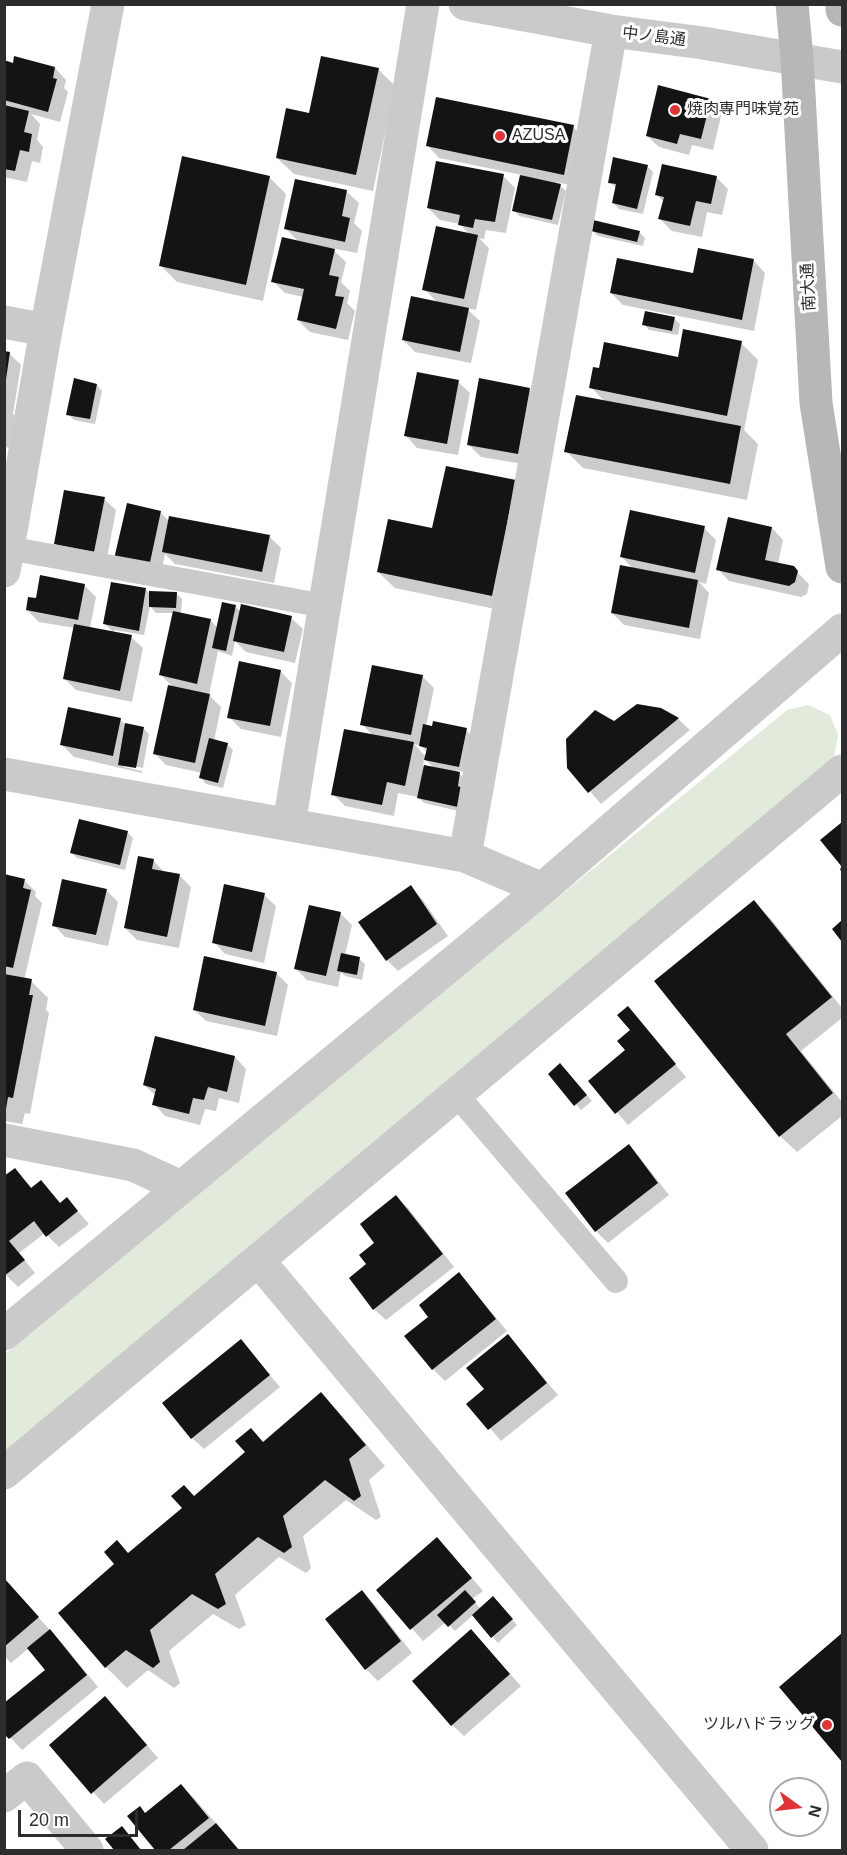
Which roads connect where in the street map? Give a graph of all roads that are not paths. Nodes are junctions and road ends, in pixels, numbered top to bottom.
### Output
1 (108, 4) edge
2 (423, 4) edge
3 (465, 4) edge
4 (792, 4) edge
5 (842, 4) edge
6 (843, 10) edge
7 (611, 32) junction
8 (797, 58) junction
9 (843, 68) edge
10 (4, 322) edge
11 (46, 330) junction
12 (7, 560) edge
13 (843, 567) edge
14 (325, 606) junction
15 (843, 630) edge
16 (843, 771) edge
17 (4, 774) edge
18 (289, 824) junction
19 (465, 856) junction
20 (542, 889) junction
21 (456, 1094) junction
22 (4, 1140) edge
23 (181, 1187) junction
24 (258, 1260) junction
25 (615, 1281) dead end
26 (4, 1334) edge
27 (4, 1473) edge
28 (4, 1796) edge
29 (87, 1851) edge
30 (752, 1851) edge

1 - 11 street
2 - 14 street
3 - 7 street, 中ノ島通
4 - 8 street, 南大通
5 - 6 street
7 - 8 street, 中ノ島通
7 - 19 street
8 - 9 street, 中ノ島通
8 - 13 street, 南大通
10 - 11 street
11 - 12 street
12 - 14 lane
14 - 18 street
15 - 20 street
16 - 21 street
17 - 18 street
18 - 19 street
19 - 20 street
20 - 23 street
21 - 24 street
21 - 25 lane
22 - 23 street
23 - 26 street
24 - 27 street
24 - 30 street
28 - 29 street

